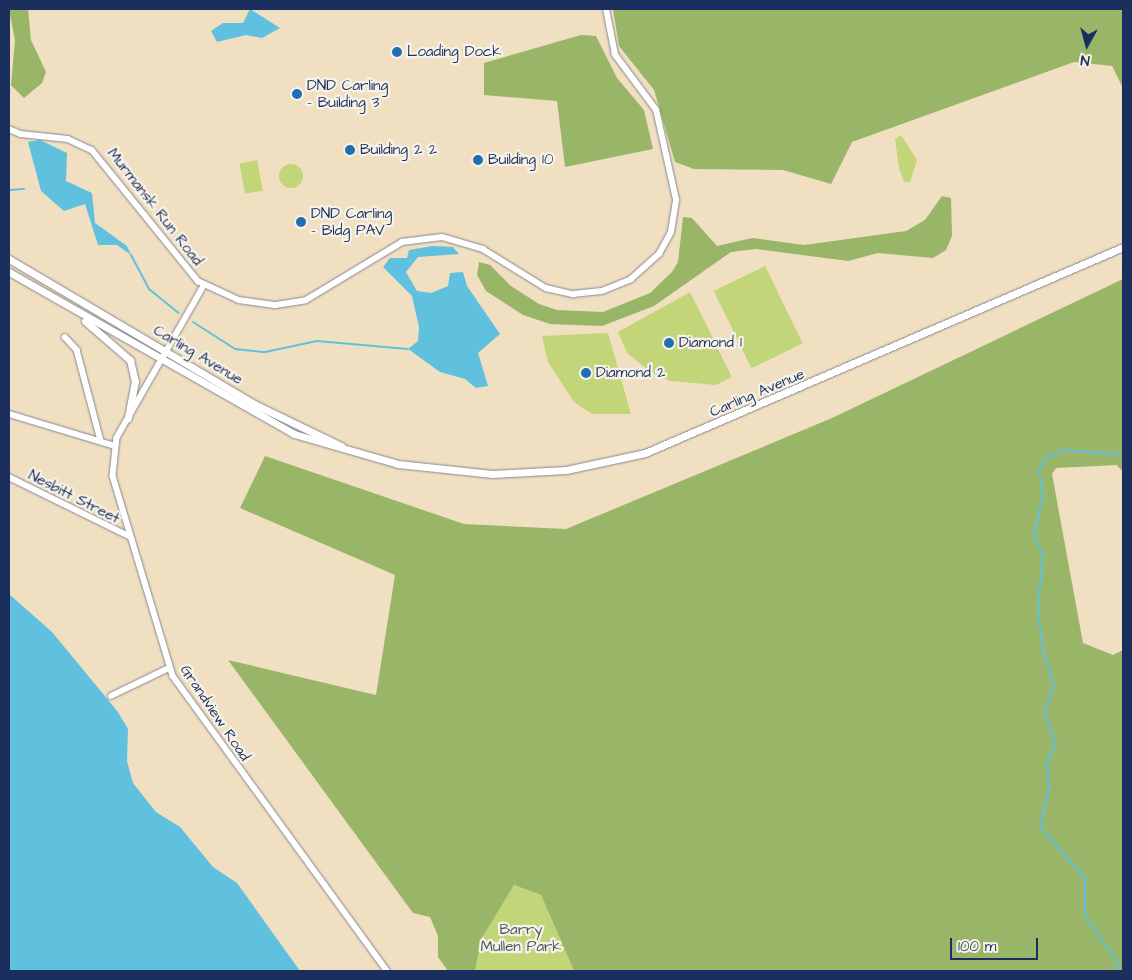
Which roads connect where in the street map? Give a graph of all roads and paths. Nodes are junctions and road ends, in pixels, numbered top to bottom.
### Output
1 (606, 9) edge
2 (9, 128) edge
3 (1123, 247) edge
4 (9, 259) edge
5 (9, 272) edge
6 (204, 286) junction
7 (59, 301) junction
8 (65, 337) dead end
9 (166, 352) junction
10 (161, 361) junction
11 (9, 414) edge
12 (128, 418) junction
13 (101, 441) junction
14 (114, 446) junction
15 (381, 460) junction
16 (9, 477) edge
17 (129, 536) junction
18 (170, 668) junction
19 (111, 696) dead end
20 (387, 971) edge

1 - 6 street, Murmansk Run Road
2 - 6 street, Murmansk Run Road
3 - 15 main road, Carling Avenue
4 - 9 main road, Carling Avenue
5 - 7 main road, Carling Avenue
6 - 9 street, Grandview Road
7 - 10 main road, Carling Avenue
7 - 12 main road
8 - 13 street
9 - 10 street, Grandview Road
9 - 15 main road, Carling Avenue
10 - 12 street, Grandview Road
10 - 15 main road, Carling Avenue
11 - 13 street
12 - 14 street, Grandview Road
13 - 14 street
14 - 17 street, Grandview Road
16 - 17 street, Nesbitt Street
17 - 18 street, Grandview Road
18 - 19 street
18 - 20 street, Grandview Road

